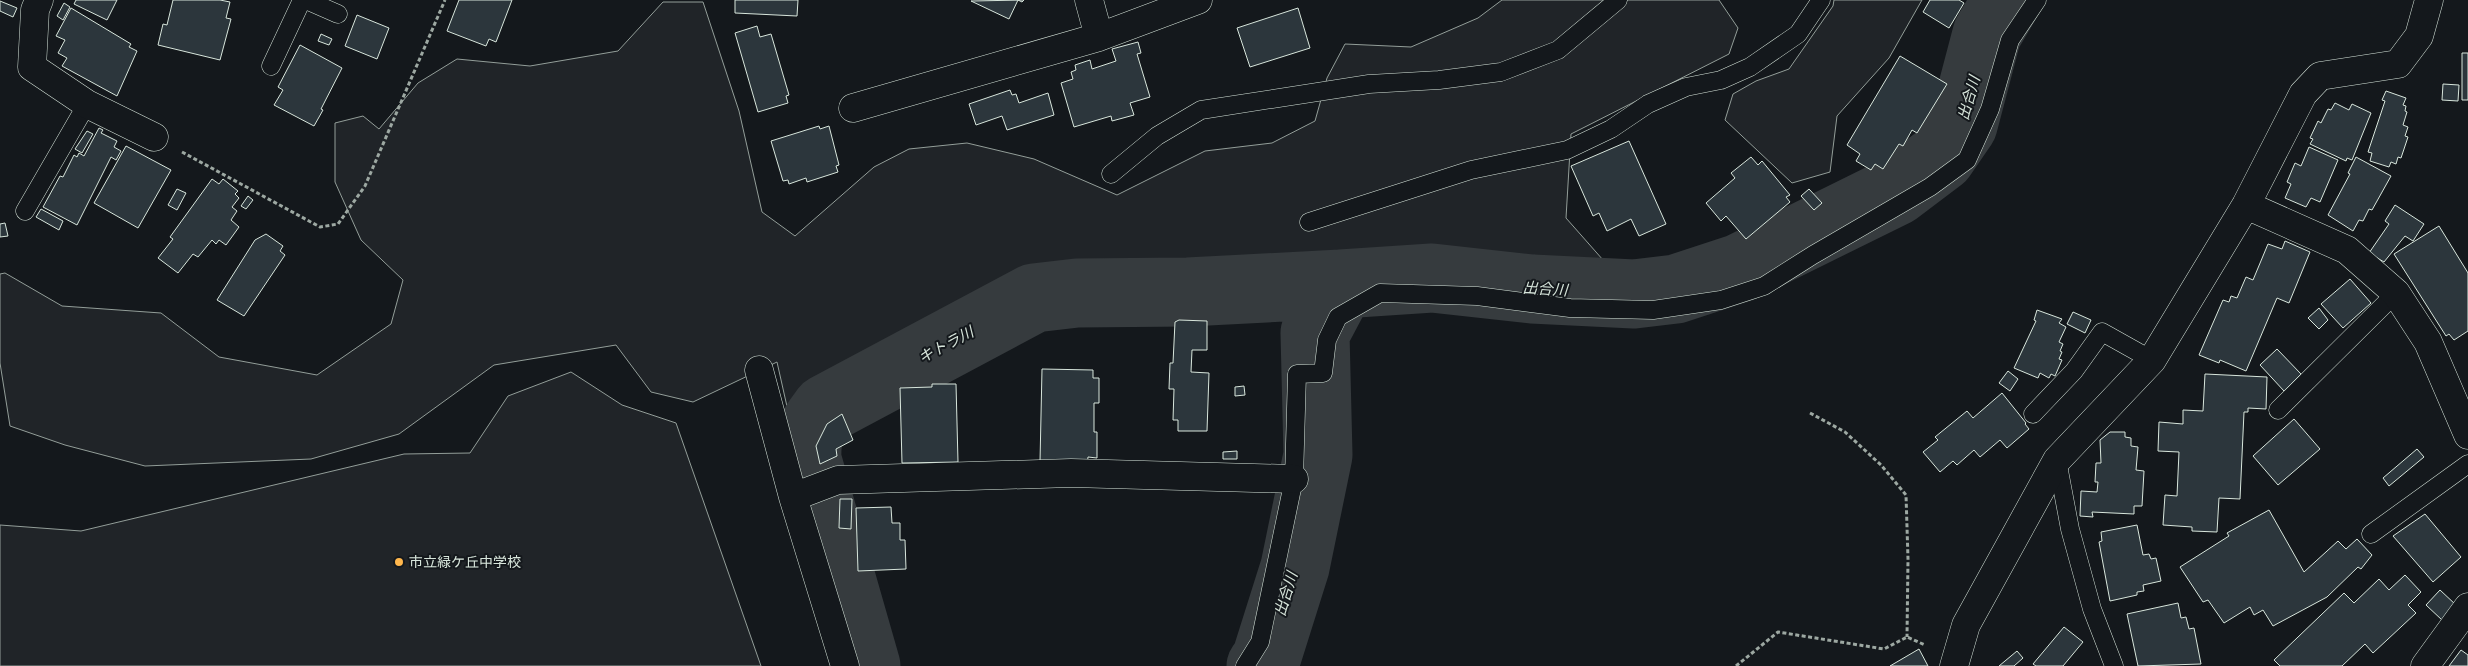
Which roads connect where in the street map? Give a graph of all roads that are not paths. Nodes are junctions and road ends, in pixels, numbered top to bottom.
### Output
1 (38, 0) edge
2 (302, 0) edge
3 (306, 0) edge
4 (1089, 0) edge
5 (1198, 0) edge
6 (1618, 0) edge
7 (1821, 0) edge
8 (2037, 0) edge
9 (2429, 0) edge
10 (338, 14) dead end
11 (1099, 38) junction
12 (271, 66) dead end
13 (87, 104) junction
14 (853, 108) dead end
15 (154, 138) road end
16 (1111, 174) dead end
17 (2246, 205) junction
18 (25, 211) dead end
19 (1309, 222) dead end
20 (2396, 293) junction
21 (2152, 360) junction
22 (759, 370) dead end
23 (2278, 410) dead end
24 (2033, 414) dead end
25 (2468, 435) edge
26 (2057, 460) junction
27 (2468, 464) edge
28 (1294, 479) junction
29 (793, 497) junction
30 (2371, 534) dead end
31 (2468, 607) edge
32 (1955, 663) edge
33 (845, 666) edge
34 (1245, 666) edge
35 (2114, 666) edge
36 (2425, 666) edge

1 - 13 street
2 - 12 lane
3 - 10 lane
4 - 11 street
5 - 11 street
6 - 16 lane
7 - 19 lane
8 - 28 lane
9 - 17 street
11 - 14 street
13 - 15 street
13 - 18 lane
17 - 20 street
17 - 21 street
20 - 23 lane
20 - 25 street
21 - 24 lane
21 - 26 street
22 - 29 street
26 - 32 street
26 - 35 lane
27 - 30 lane
28 - 29 street
28 - 34 lane
29 - 33 street
31 - 36 street

